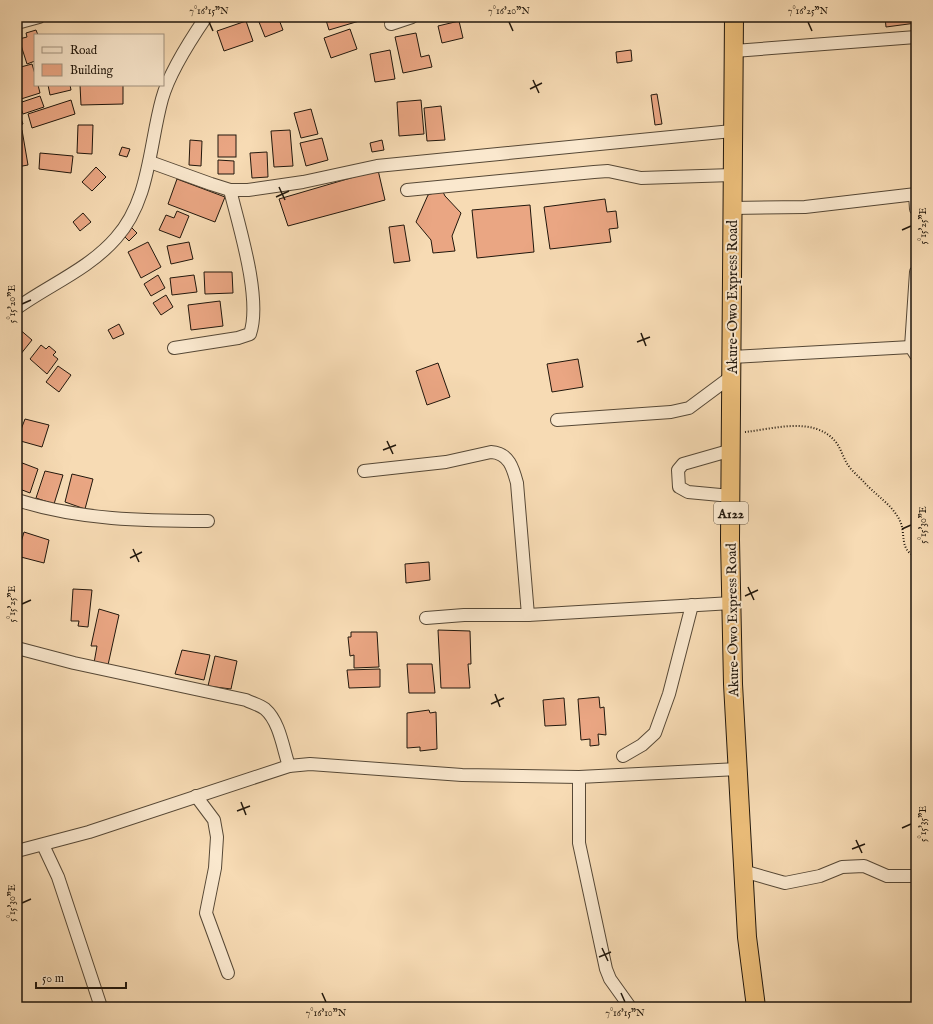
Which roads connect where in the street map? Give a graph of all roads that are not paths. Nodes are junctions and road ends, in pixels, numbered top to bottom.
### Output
1 (39, 17) edge
2 (412, 17) edge
3 (734, 17) edge
4 (200, 20) edge
5 (17, 23) edge
6 (391, 24) dead end
7 (916, 37) edge
8 (734, 51) junction
9 (732, 131) junction
10 (150, 162) junction
11 (732, 175) junction
12 (230, 190) junction
13 (408, 190) dead end
14 (915, 194) edge
15 (732, 208) junction
16 (916, 209) edge
17 (916, 272) edge
18 (915, 288) edge
19 (20, 302) edge
20 (174, 348) dead end
21 (913, 351) edge
22 (732, 357) junction
23 (732, 376) junction
24 (557, 420) dead end
25 (732, 442) junction
26 (364, 471) dead end
27 (731, 496) junction
28 (17, 500) edge
29 (208, 521) dead end
30 (732, 602) junction
31 (692, 606) junction
32 (528, 616) junction
33 (426, 618) dead end
34 (17, 648) edge
35 (623, 756) dead end
36 (289, 766) junction
37 (738, 769) junction
38 (579, 777) junction
39 (196, 796) junction
40 (43, 845) junction
41 (17, 852) edge
42 (743, 871) junction
43 (916, 876) edge
44 (228, 973) dead end
45 (101, 1007) edge
46 (630, 1007) edge
47 (756, 1007) edge

1 - 5 street
2 - 6 street
3 - 8 highway, Akure-Owo Express Road / A122
4 - 10 street
7 - 8 street
8 - 9 highway, Akure-Owo Express Road / A122
9 - 11 highway, Akure-Owo Express Road / A122
9 - 12 street
10 - 12 street
10 - 19 street
11 - 13 street
11 - 15 highway, Akure-Owo Express Road / A122
12 - 20 street
14 - 15 street
14 - 16 street
15 - 22 highway, Akure-Owo Express Road / A122
17 - 18 street
18 - 21 street
21 - 22 street
22 - 23 highway, Akure-Owo Express Road / A122
23 - 24 street
23 - 25 highway, Akure-Owo Express Road / A122
25 - 27 highway, Akure-Owo Express Road / A122
25 - 27 street
26 - 32 street
27 - 30 highway, Akure-Owo Express Road / A122
28 - 29 street
30 - 31 street
30 - 37 highway, Akure-Owo Express Road / A122
31 - 32 street
31 - 35 street
32 - 33 street
34 - 36 street
36 - 38 street
36 - 39 street
37 - 38 street
37 - 42 highway, Akure-Owo Express Road / A122
38 - 46 street
39 - 40 street
39 - 44 street
40 - 41 street
40 - 45 street
42 - 43 street
42 - 47 highway, Akure-Owo Express Road / A122

